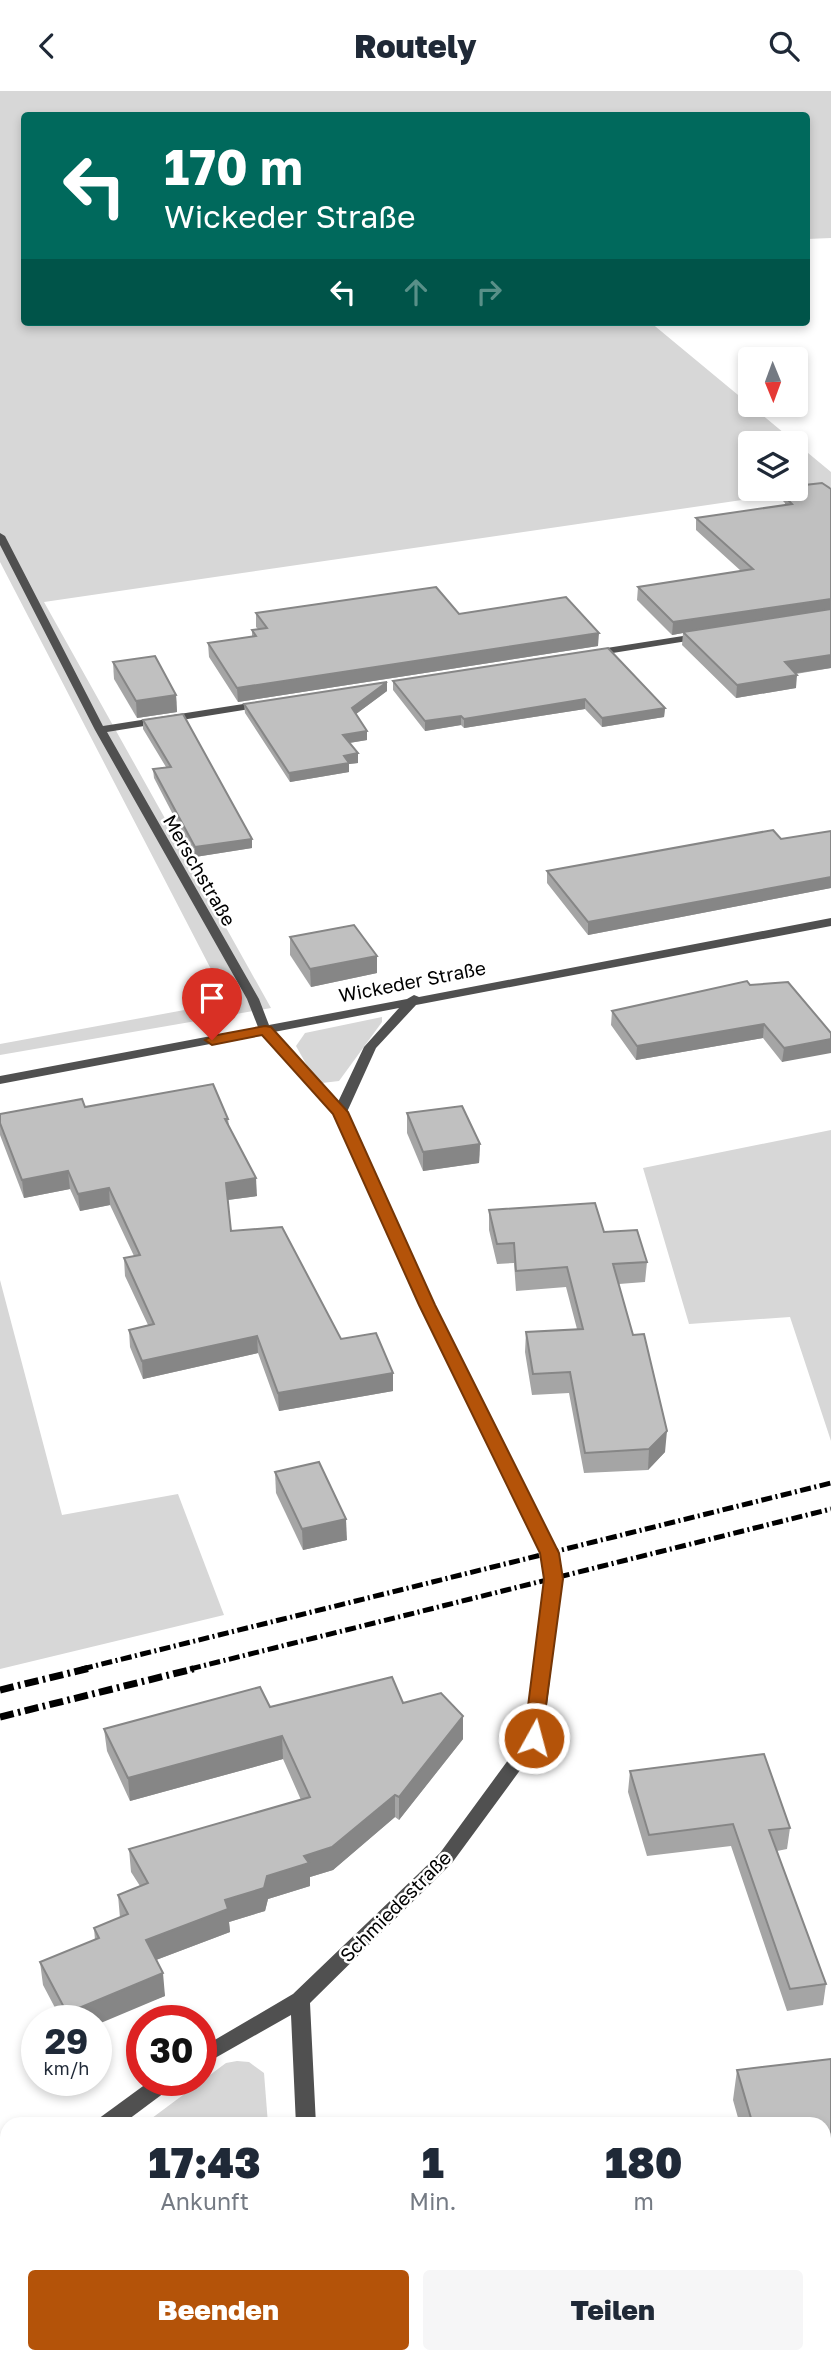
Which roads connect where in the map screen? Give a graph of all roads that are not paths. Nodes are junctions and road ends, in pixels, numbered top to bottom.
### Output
1 (0, 537) edge
2 (713, 634) edge
3 (578, 655) edge
4 (280, 702) edge
5 (100, 730) junction
6 (831, 922) edge
7 (414, 999) junction
8 (265, 1030) junction
9 (0, 1080) edge
10 (340, 1112) junction
11 (300, 2000) junction
12 (217, 2049) edge
13 (145, 2096) edge
14 (116, 2117) edge
15 (306, 2117) edge

1 - 5 street, Merschstraße
2 - 3 street
4 - 5 street
5 - 8 street, Merschstraße
6 - 7 street, Wickeder Straße
7 - 8 street, Wickeder Straße
7 - 10 street
8 - 9 street, Wickeder Straße
8 - 10 street, Schmiedestraße
10 - 11 street, Schmiedestraße
11 - 12 street, Schmiedestraße
11 - 15 street
13 - 14 street

